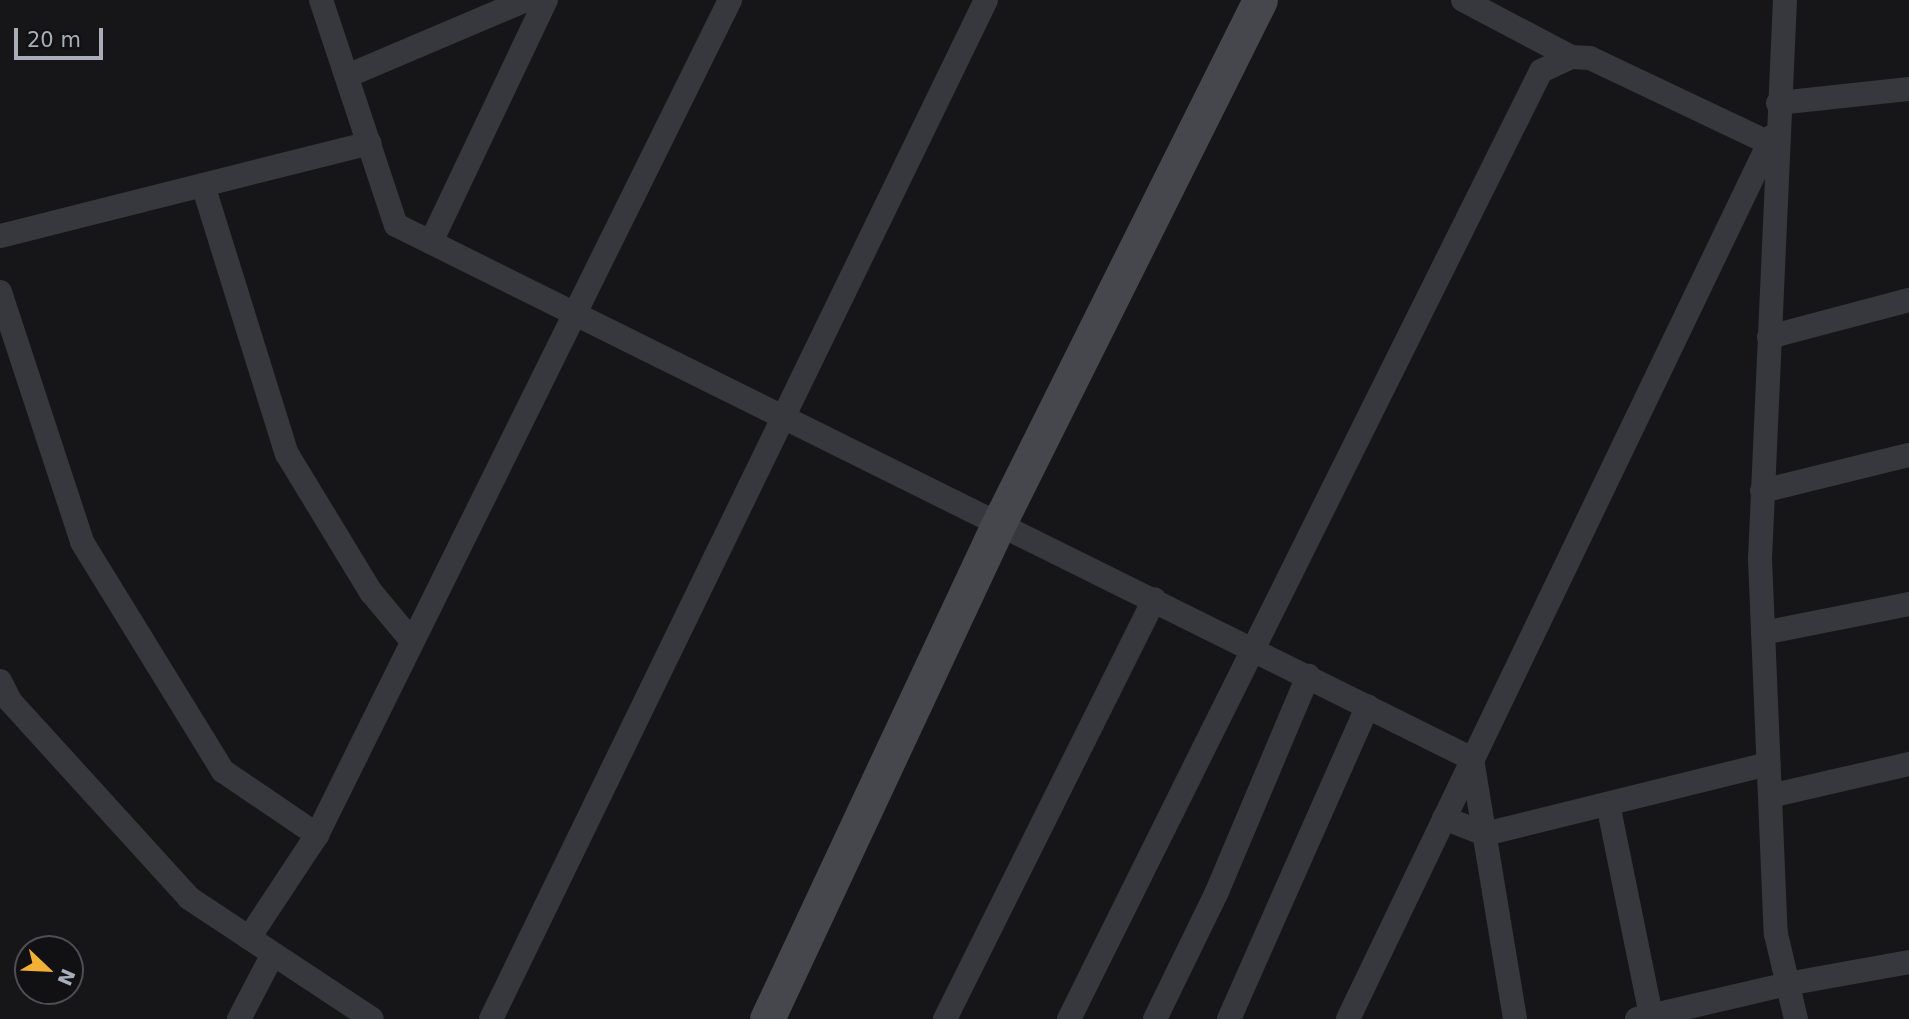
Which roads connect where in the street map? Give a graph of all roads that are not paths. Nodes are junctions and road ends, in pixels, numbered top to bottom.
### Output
1 (321, 0) edge
2 (526, 0) edge
3 (546, 0) edge
4 (730, 0) edge
5 (986, 0) edge
6 (1260, 0) edge
7 (1463, 0) edge
8 (1785, 0) edge
9 (1571, 57) junction
10 (347, 76) junction
11 (1909, 89) edge
12 (1775, 124) junction
13 (369, 143) junction
14 (203, 185) junction
15 (0, 236) edge
16 (431, 242) junction
17 (0, 292) edge
18 (1909, 300) edge
19 (575, 313) junction
20 (1769, 337) junction
21 (783, 414) junction
22 (1909, 455) edge
23 (1762, 491) junction
24 (1000, 521) junction
25 (1154, 599) junction
26 (1909, 604) edge
27 (1763, 633) junction
28 (412, 641) junction
29 (1253, 648) junction
30 (1308, 676) junction
31 (0, 681) edge
32 (1368, 706) junction
33 (1472, 759) junction
34 (1768, 764) junction
35 (1909, 764) edge
36 (1770, 796) junction
37 (1608, 804) junction
38 (1444, 818) junction
39 (1485, 834) junction
40 (317, 835) junction
41 (249, 938) junction
42 (273, 954) junction
43 (1909, 962) edge
44 (1787, 984) junction
45 (1644, 1017) edge
46 (239, 1019) edge
47 (372, 1019) edge
48 (491, 1019) edge
49 (767, 1019) edge
50 (945, 1019) edge
51 (1069, 1019) edge
52 (1154, 1019) edge
53 (1229, 1019) edge
54 (1348, 1019) edge
55 (1515, 1019) edge
56 (1796, 1019) edge

1 - 10 street
2 - 10 street
3 - 16 street
4 - 19 street
5 - 21 street
6 - 24 street
7 - 9 street
8 - 12 street
9 - 12 street
9 - 29 street
10 - 13 street
11 - 12 street
12 - 20 street
12 - 33 street
13 - 14 street
13 - 16 street
14 - 15 street
14 - 28 street
16 - 19 street
17 - 40 street
18 - 20 street
19 - 21 street
19 - 28 street
20 - 23 street
21 - 24 street
21 - 48 street
22 - 23 street
23 - 27 street
24 - 25 street
24 - 49 street
25 - 29 street
25 - 50 street
26 - 27 street
27 - 34 street
28 - 40 street
29 - 30 street
29 - 51 street
30 - 32 street
30 - 52 street
31 - 41 street
32 - 33 street
32 - 53 street
33 - 38 street
33 - 39 street
34 - 36 street
34 - 37 street
35 - 36 street
36 - 44 street
37 - 39 street
37 - 45 street
38 - 39 street
38 - 54 street
39 - 55 street
40 - 41 street
41 - 42 street
42 - 46 street
42 - 47 street
43 - 44 street
44 - 45 street
44 - 56 street

